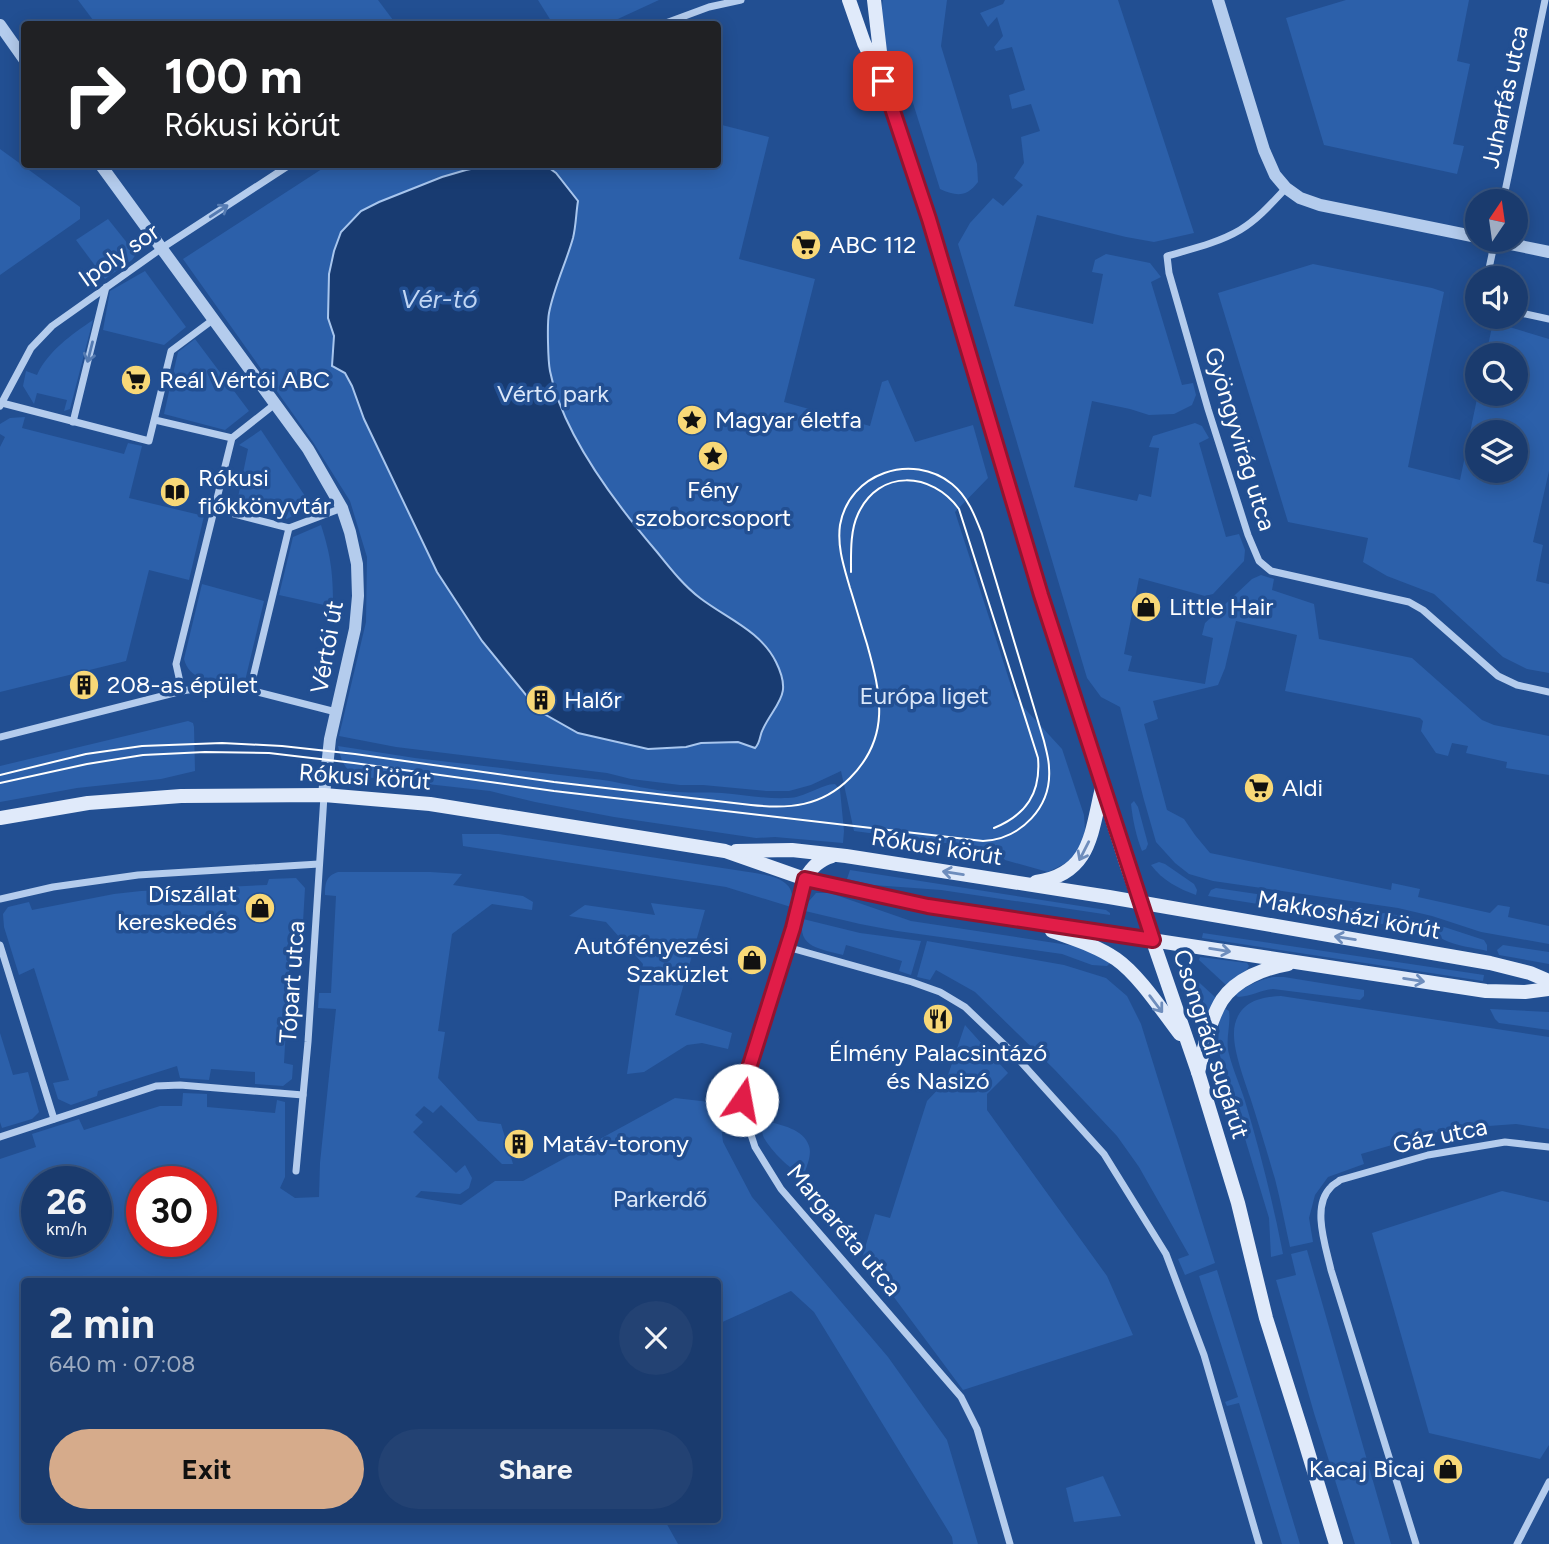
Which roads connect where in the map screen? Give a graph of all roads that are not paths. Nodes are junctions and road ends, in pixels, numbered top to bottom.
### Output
1 (741, 0) edge
2 (853, 0) edge
3 (874, 0) edge
4 (1218, 0) edge
5 (1545, 0) edge
6 (708, 3) edge
7 (669, 21) edge
8 (3, 34) edge
9 (21, 55) edge
10 (883, 81) junction
11 (103, 168) edge
12 (284, 168) edge
13 (1286, 188) junction
14 (1506, 189) edge
15 (1465, 235) edge
16 (1528, 247) edge
17 (162, 248) junction
18 (1549, 252) edge
19 (106, 286) junction
20 (1528, 315) edge
21 (214, 318) junction
22 (1549, 319) edge
23 (275, 404) junction
24 (1, 405) edge
25 (155, 420) junction
26 (73, 422) junction
27 (232, 438) junction
28 (342, 508) junction
29 (215, 509) junction
30 (289, 528) junction
31 (250, 690) junction
32 (182, 691) junction
33 (1549, 692) edge
34 (336, 712) junction
35 (0, 737) edge
36 (1103, 786) junction
37 (324, 795) junction
38 (0, 818) edge
39 (792, 850) junction
40 (725, 851) junction
41 (838, 855) junction
42 (319, 864) junction
43 (805, 879) junction
44 (1020, 884) junction
45 (0, 899) edge
46 (1140, 903) junction
47 (1026, 921) junction
48 (1153, 940) junction
49 (0, 945) edge
50 (787, 947) junction
51 (1298, 962) junction
52 (1549, 981) edge
53 (1549, 989) edge
54 (1189, 1046) junction
55 (1198, 1072) junction
56 (303, 1095) junction
57 (54, 1119) junction
58 (0, 1137) edge
59 (1549, 1147) edge
60 (296, 1171) dead end
61 (1549, 1482) edge
62 (1010, 1544) edge
63 (1259, 1544) edge
64 (1336, 1544) edge
65 (1416, 1544) edge
66 (1517, 1544) edge

1 - 6 street
2 - 10 main road, Csongrádi sugárút
3 - 10 main road, Csongrádi sugárút
4 - 13 street
5 - 14 street, Juharfás utca
6 - 7 street
8 - 9 street
10 - 36 main road, Csongrádi sugárút
11 - 17 street, Vértói út
17 -> 12 street, Ipoly sor
13 - 15 street
13 - 33 street, Gyöngyvirág utca
16 - 18 street
17 - 19 street, Ipoly sor
17 - 21 street, Vértói út
19 - 24 street, Ipoly sor
19 -> 26 street
20 - 22 street
21 - 23 street, Vértói út
21 - 25 street
23 - 27 street
23 - 28 street, Vértói út
24 - 26 street
25 - 26 street
25 - 27 street
27 - 29 street
28 - 30 street
28 - 34 street, Vértói út
29 - 30 street
29 - 32 street
30 - 31 street
31 - 32 street
31 - 34 street
32 - 35 street
34 - 37 street, Vértói út
36 -> 44 main road
36 - 46 main road, Csongrádi sugárút
37 - 38 main road, Rókusi körút
37 - 40 main road, Rókusi körút
37 - 42 street, Tópart utca
39 - 40 main road, Rókusi körút
39 - 41 main road, Rókusi körút
39 - 43 main road
40 - 43 main road, Rókusi körút
41 - 43 main road
44 -> 41 main road, Rókusi körút
42 - 45 street
42 - 56 street, Tópart utca
43 - 47 main road, Rókusi körút
43 - 50 street, Margaréta utca
44 - 46 main road, Rókusi körút
46 - 48 main road, Csongrádi sugárút
52 -> 46 main road, Makkosházi körút
47 - 48 main road, Rókusi körút
47 -> 54 main road
48 -> 51 main road
48 - 54 main road, Csongrádi sugárút
49 - 57 street
50 - 62 street, Margaréta utca
50 - 63 street
51 -> 53 main road
51 - 55 main road
54 - 55 main road, Csongrádi sugárút
55 - 64 main road, Csongrádi sugárút
56 - 57 street
56 - 60 street, Tópart utca
57 - 58 street
59 - 65 street, Gáz utca
61 - 66 street

